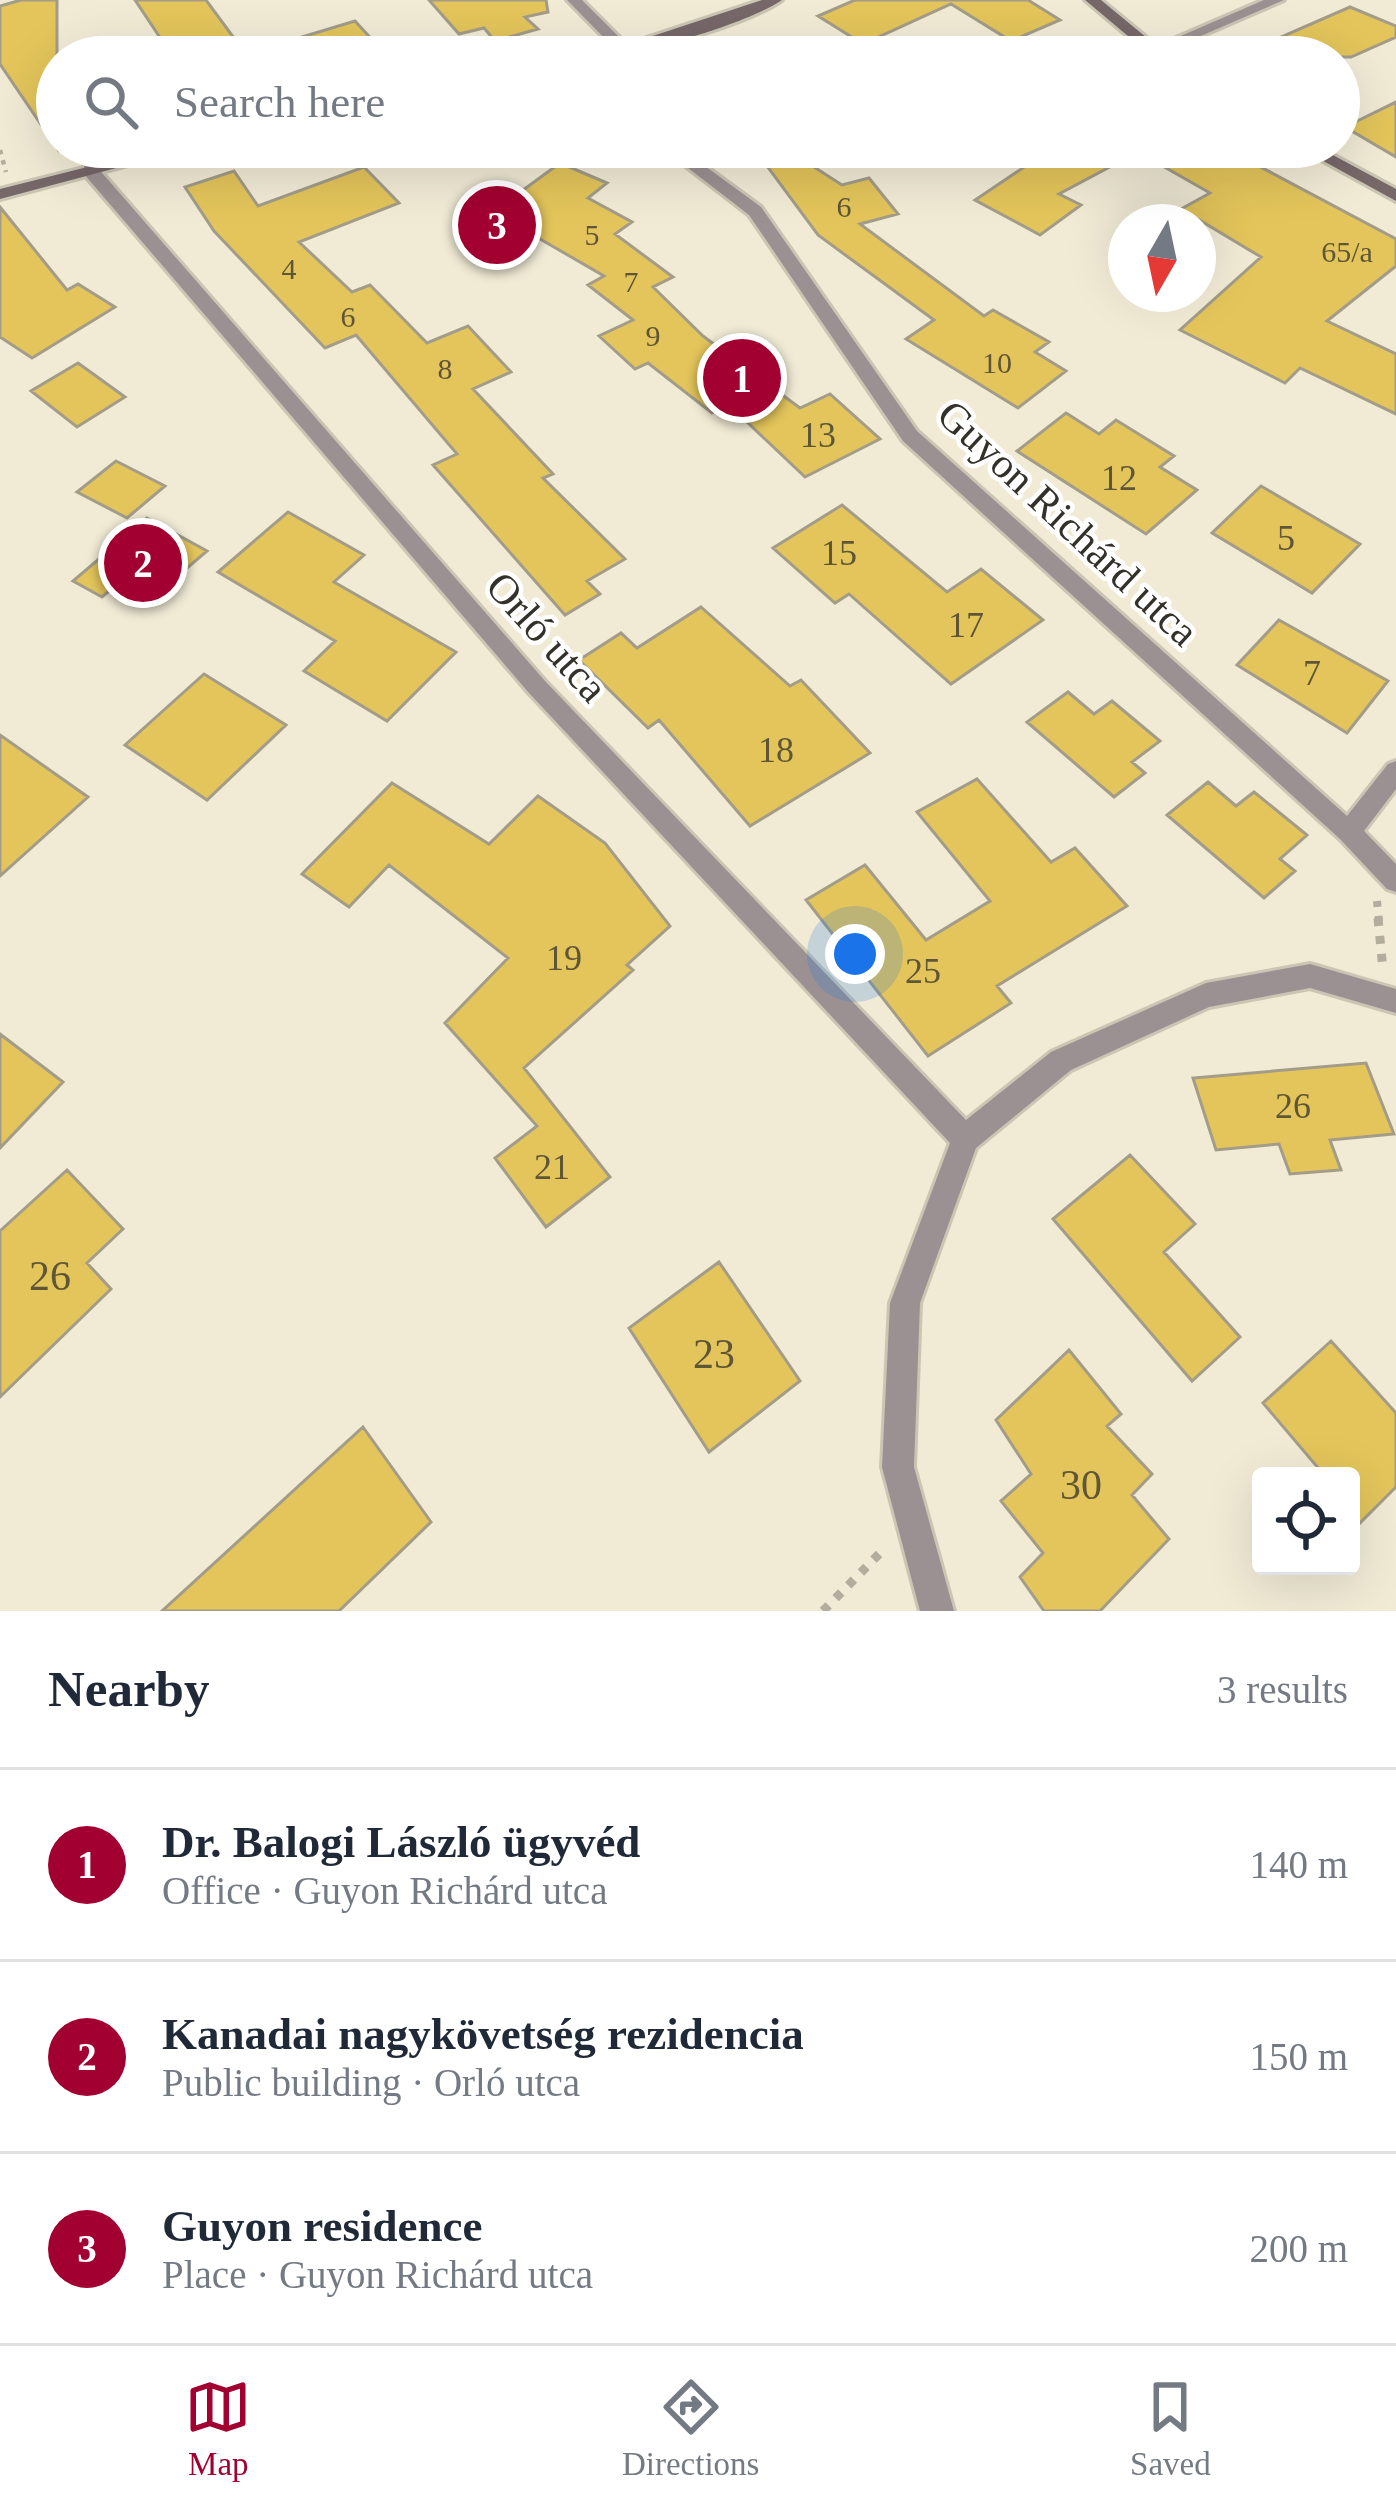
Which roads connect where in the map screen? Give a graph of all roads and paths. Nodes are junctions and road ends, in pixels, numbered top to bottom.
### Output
1 (574, 0) edge
2 (775, 0) edge
3 (1092, 0) edge
4 (1277, 0) edge
5 (611, 36) edge
6 (666, 36) edge
7 (1136, 36) edge
8 (1198, 36) edge
9 (98, 168) edge
10 (697, 168) edge
11 (1345, 168) edge
12 (90, 170) junction
13 (0, 194) edge
14 (1396, 196) edge
15 (1396, 771) edge
16 (1349, 832) junction
17 (1374, 857) junction
18 (1396, 880) edge
19 (1391, 1000) edge
20 (965, 1139) junction
21 (911, 1522) junction
22 (823, 1611) edge
23 (937, 1611) edge

1 - 5 street
2 - 6 street
3 - 7 street
4 - 8 street
9 - 12 street
10 - 16 street, Guyon Richárd utca
11 - 14 street
12 - 13 street
12 - 20 street, Orló utca
15 - 16 street
16 - 17 street, Guyon Richárd utca
17 - 18 street, Guyon Richárd utca
17 - 19 path
19 - 20 street
20 - 21 street
21 - 22 path
21 - 23 street

